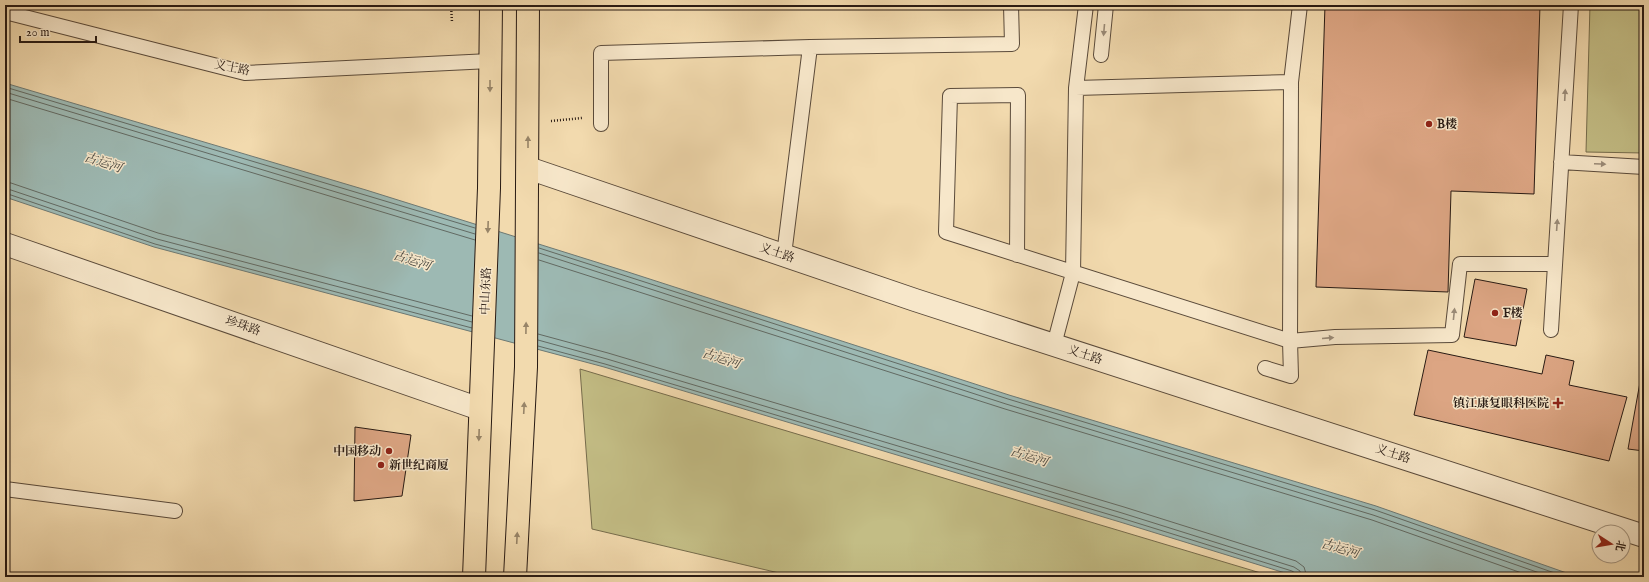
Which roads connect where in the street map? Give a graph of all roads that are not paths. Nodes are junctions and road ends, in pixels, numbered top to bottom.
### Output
1 (491, 5) edge
2 (528, 5) edge
3 (1011, 5) edge
4 (1086, 5) edge
5 (1106, 5) edge
6 (1300, 5) edge
7 (1571, 5) edge
8 (5, 12) edge
9 (810, 47) junction
10 (1101, 55) dead end
11 (490, 60) junction
12 (1292, 82) junction
13 (1076, 88) junction
14 (601, 124) dead end
15 (1561, 162) junction
16 (1644, 166) edge
17 (528, 168) junction
18 (5, 244) edge
19 (784, 255) junction
20 (1017, 255) junction
21 (1555, 264) junction
22 (1073, 273) junction
23 (1551, 330) dead end
24 (1290, 341) junction
25 (1054, 345) junction
26 (1264, 368) dead end
27 (480, 408) junction
28 (5, 489) edge
29 (175, 511) dead end
30 (1644, 536) edge
31 (474, 577) edge
32 (515, 577) edge

1 - 11 main road, 中山东路
17 -> 2 main road
3 - 9 lane
4 - 13 lane
5 -> 10 lane
6 - 12 lane
15 -> 7 lane
8 - 11 lane, 义士路
9 - 14 lane
9 - 19 lane
11 -> 27 main road, 中山东路
12 - 13 lane
12 - 24 lane
13 - 22 lane
15 -> 16 lane
21 -> 15 lane
17 - 19 street, 义土路
32 -> 17 main road
18 - 27 street, 珍珠路
19 - 25 street, 义土路
20 - 20 lane
20 - 22 lane
21 - 23 lane
24 -> 21 lane
22 - 24 lane
22 - 25 lane
24 - 26 lane
25 - 30 street, 义土路
27 -> 31 main road, 中山东路
28 - 29 lane

